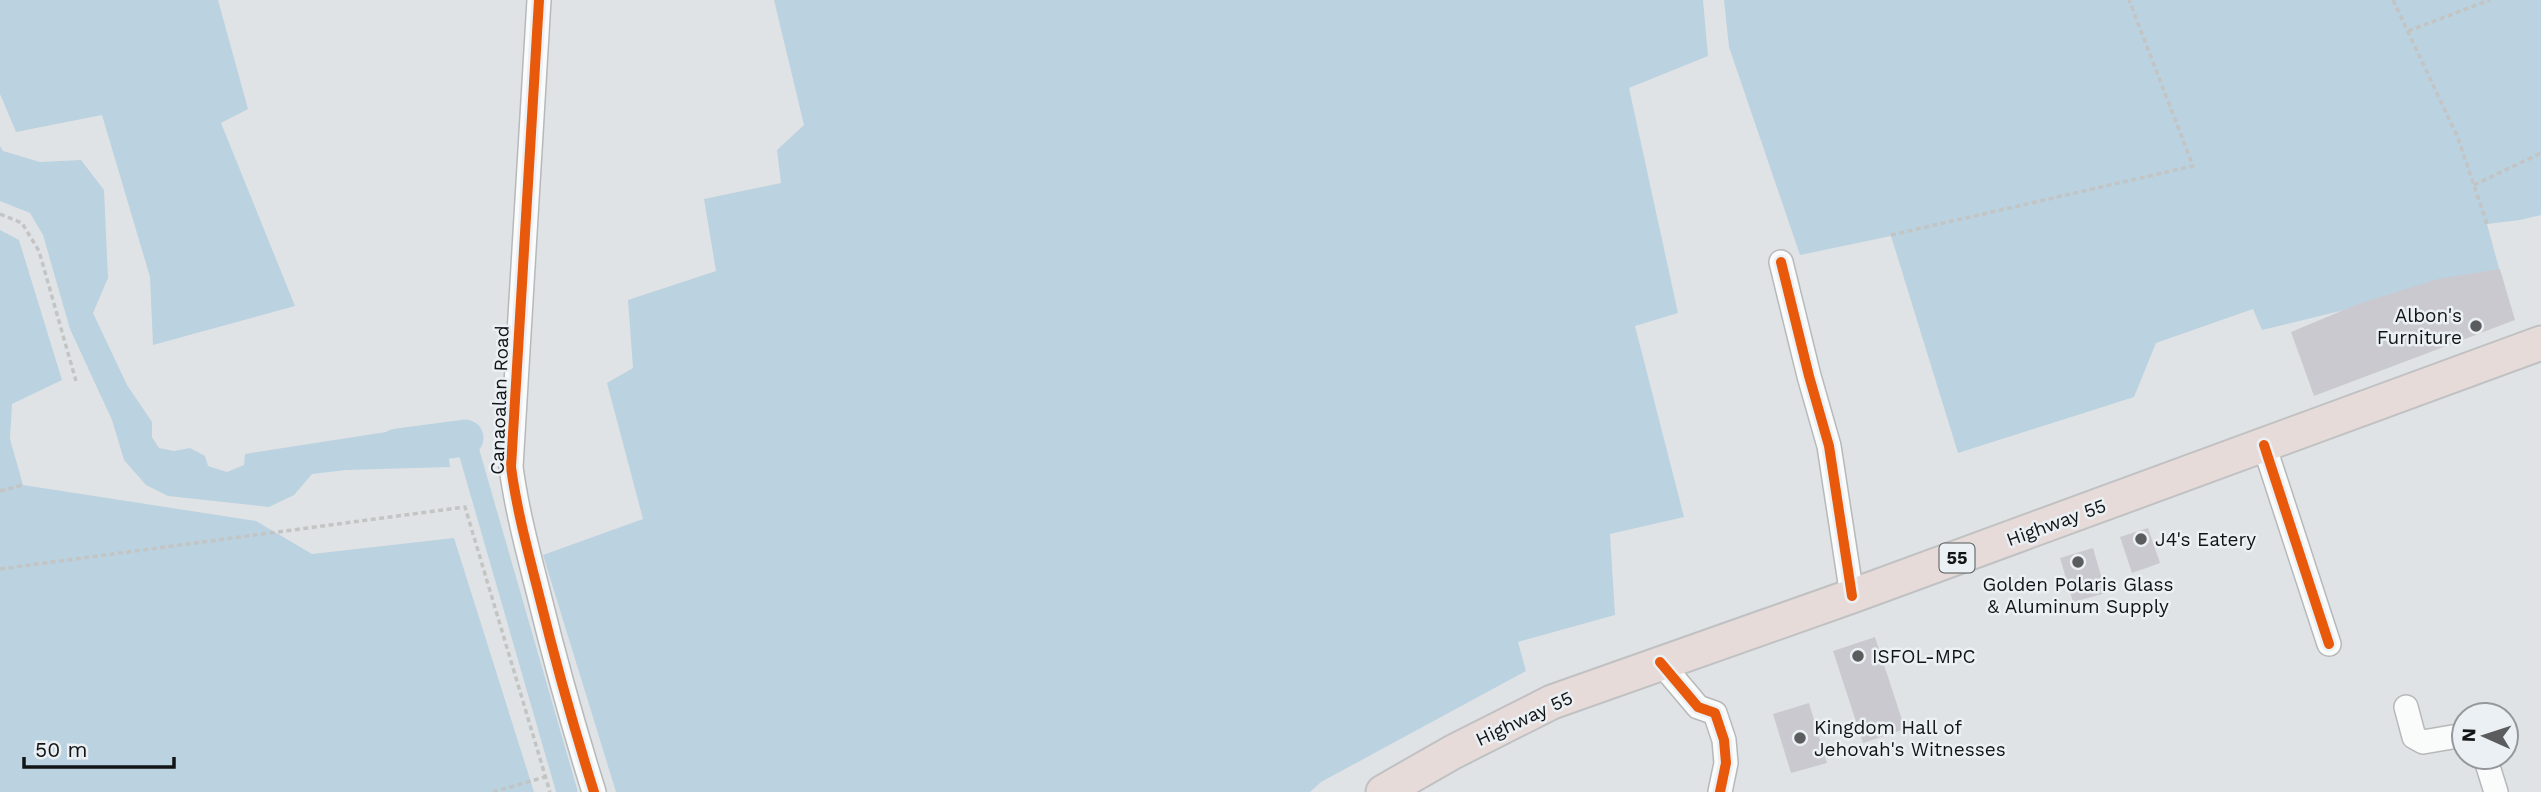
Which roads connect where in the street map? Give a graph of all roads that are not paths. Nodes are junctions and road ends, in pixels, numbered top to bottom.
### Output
1 (539, 0) edge
2 (1781, 262) dead end
3 (2541, 343) edge
4 (2264, 445) junction
5 (1852, 596) junction
6 (2329, 644) dead end
7 (1660, 662) junction
8 (2406, 706) dead end
9 (2450, 737) edge
10 (2489, 771) edge
11 (594, 792) edge
12 (1383, 792) edge
13 (1720, 792) edge
14 (2496, 792) edge

1 - 11 street, Canaoalan Road
2 - 5 street
3 - 4 highway, Highway 55 / 55
4 - 5 highway, Highway 55 / 55
4 - 6 street
5 - 7 highway, Highway 55 / 55
7 - 12 highway, Highway 55 / 55
7 - 13 street
8 - 9 street
10 - 14 street

